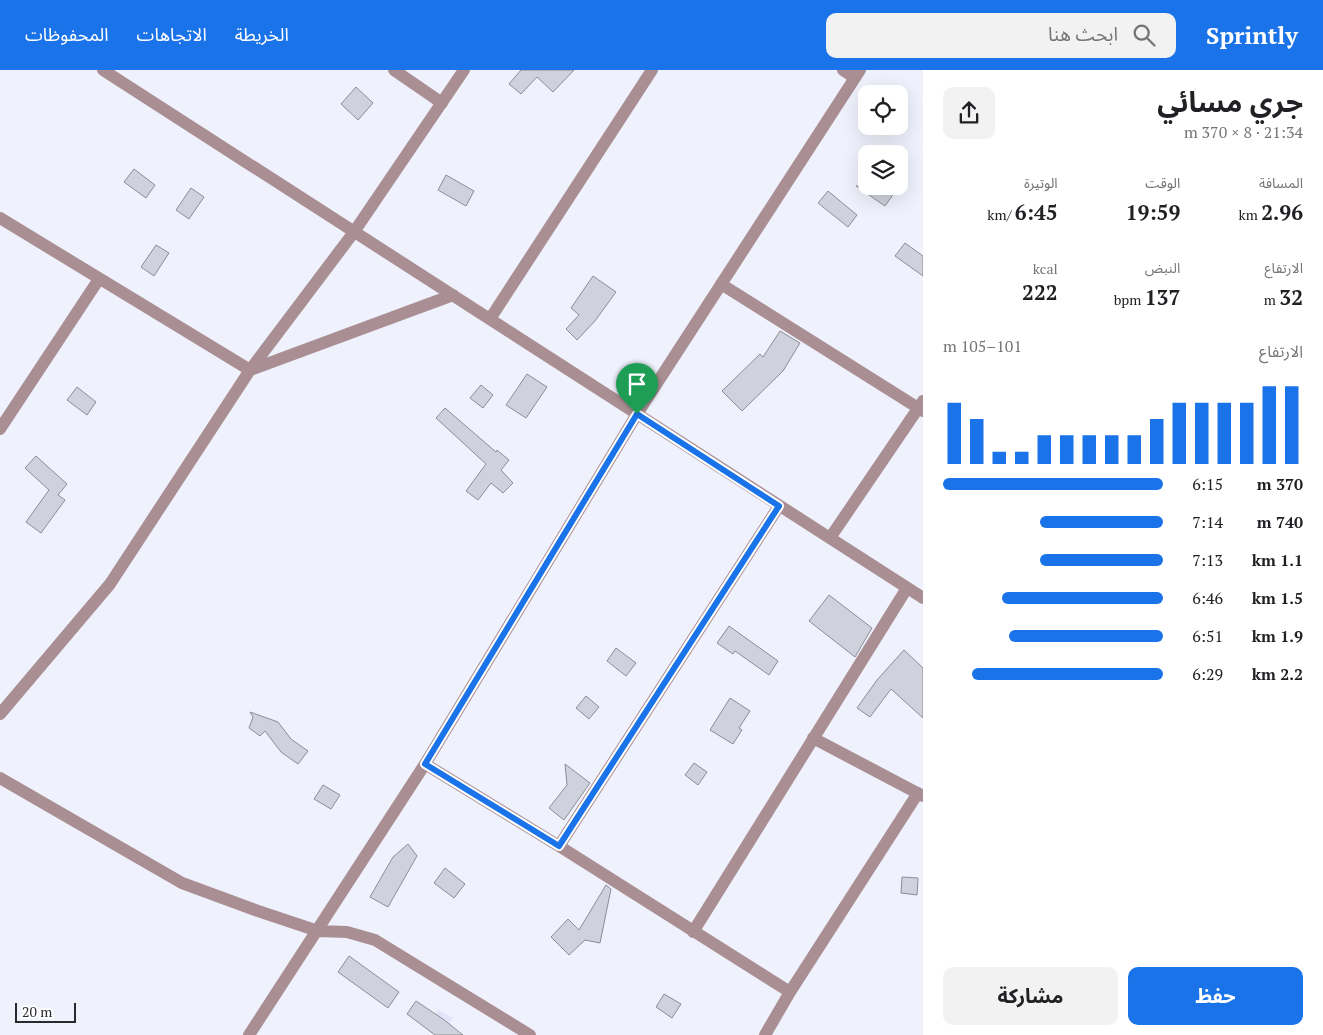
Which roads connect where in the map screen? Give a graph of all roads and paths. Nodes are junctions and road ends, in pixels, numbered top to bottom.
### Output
1 (103, 70) edge
2 (394, 70) edge
3 (464, 70) edge
4 (652, 70) edge
5 (843, 70) edge
6 (858, 74) edge
7 (442, 103) junction
8 (0, 218) edge
9 (354, 232) junction
10 (99, 279) junction
11 (721, 284) junction
12 (453, 296) junction
13 (490, 319) junction
14 (250, 370) junction
15 (921, 407) edge
16 (637, 414) junction
17 (0, 428) edge
18 (779, 506) junction
19 (830, 538) junction
20 (907, 588) junction
21 (923, 598) edge
22 (0, 714) edge
23 (814, 738) junction
24 (425, 764) junction
25 (0, 778) edge
26 (920, 795) edge
27 (559, 846) junction
28 (318, 931) junction
29 (694, 932) junction
30 (790, 992) junction
31 (249, 1035) edge
32 (530, 1035) edge
33 (764, 1035) edge

1 - 9 street
2 - 7 street
3 - 7 street
4 - 13 street
5 - 6 street
6 - 11 street
7 - 9 street
8 - 10 street
9 - 12 street
9 - 14 street
10 - 14 street
10 - 17 street
11 - 15 street
11 - 16 street
12 - 13 street
12 - 14 street
13 - 16 street
14 - 22 street
15 - 19 street
16 - 18 street
16 - 24 street
18 - 19 street
18 - 27 street
19 - 20 street
20 - 21 street
20 - 23 street
23 - 26 street
23 - 29 street
24 - 27 street
24 - 28 street
25 - 28 street
26 - 30 street
27 - 29 street
28 - 31 street
28 - 32 street
29 - 30 street
30 - 33 street

